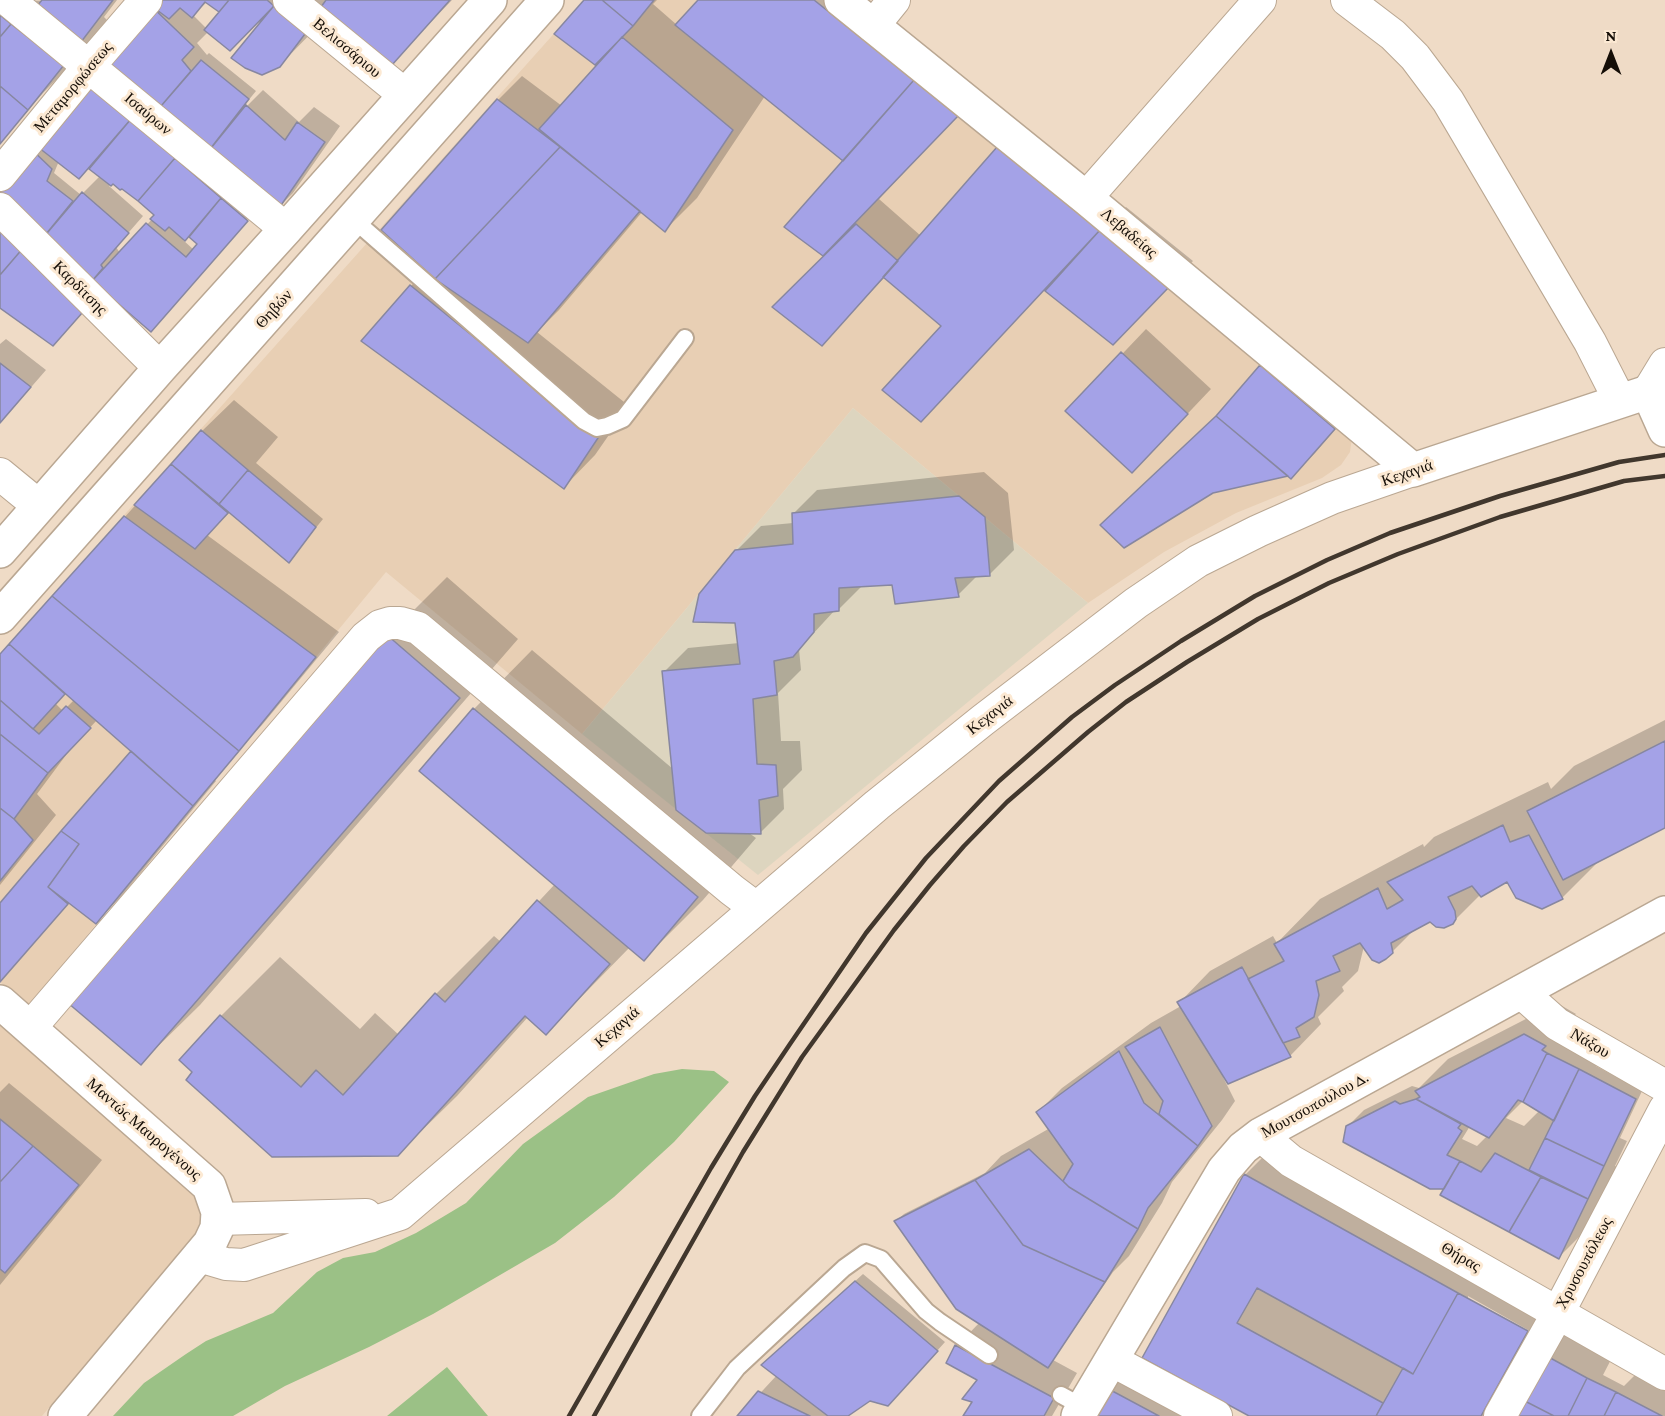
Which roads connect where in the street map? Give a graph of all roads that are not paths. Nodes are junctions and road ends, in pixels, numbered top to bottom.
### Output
1 (8, 0) edge
2 (146, 0) edge
3 (289, 0) edge
4 (489, 0) edge
5 (547, 0) edge
6 (841, 0) edge
7 (894, 0) edge
8 (1260, 0) edge
9 (1347, 0) edge
10 (873, 26) junction
11 (89, 66) junction
12 (405, 95) junction
13 (0, 175) edge
14 (1086, 198) junction
15 (0, 209) edge
16 (353, 219) junction
17 (286, 229) junction
18 (685, 338) dead end
19 (1665, 364) edge
20 (160, 368) junction
21 (1634, 397) junction
22 (1665, 430) edge
23 (1413, 470) junction
24 (0, 474) edge
25 (39, 506) junction
26 (0, 551) edge
27 (0, 617) edge
28 (756, 908) junction
29 (1665, 913) edge
30 (1521, 992) junction
31 (0, 1002) edge
32 (30, 1028) junction
33 (1665, 1086) edge
34 (1665, 1109) edge
35 (1260, 1135) junction
36 (400, 1214) junction
37 (218, 1220) junction
38 (199, 1256) junction
39 (1558, 1313) junction
40 (989, 1355) dead end
41 (1113, 1361) junction
42 (1665, 1374) edge
43 (1074, 1406) edge
44 (65, 1416) edge
45 (700, 1416) edge
46 (1216, 1416) edge
47 (1500, 1416) edge

1 - 11 street, Ισαύρων
2 - 11 street, Μεταμορφώσεως
3 - 12 street, Βελισσάριου
4 - 12 street
5 - 16 street, Θηβών
6 - 10 street, Λεβαδείας
7 - 10 street
8 - 14 street
9 - 21 street
10 - 14 street, Λεβαδείας
11 - 13 street, Μεταμορφώσεως
11 - 17 street, Ισαύρων
12 - 17 street
14 - 23 street, Λεβαδείας
15 - 20 street, Καρδίτσης
16 - 18 lane
16 - 27 street, Θηβών
17 - 20 street
19 - 21 street
20 - 25 street
21 - 22 street
21 - 23 street, Κεχαγιά
23 - 28 street, Κεχαγιά
24 - 25 street
25 - 26 street
28 - 32 street
28 - 36 street, Κεχαγιά
29 - 30 street, Μουτσοπούλου Δ.
30 - 33 street, Νάξου
30 - 35 street, Μουτσοπούλου Δ.
31 - 32 street, Μαντώς Μαυρογένους
32 - 37 street, Μαντώς Μαυρογένους
34 - 39 street, Χρυσουπόλεως
35 - 39 street, Θήρας
35 - 41 street, Μουτσοπούλου Δ.
36 - 37 street
36 - 38 street, Κεχαγιά
37 - 38 street
38 - 44 street
39 - 42 street, Θήρας
39 - 47 street, Χρυσουπόλεως
40 - 45 lane
41 - 43 street, Μουτσοπούλου Δ.
41 - 46 street

